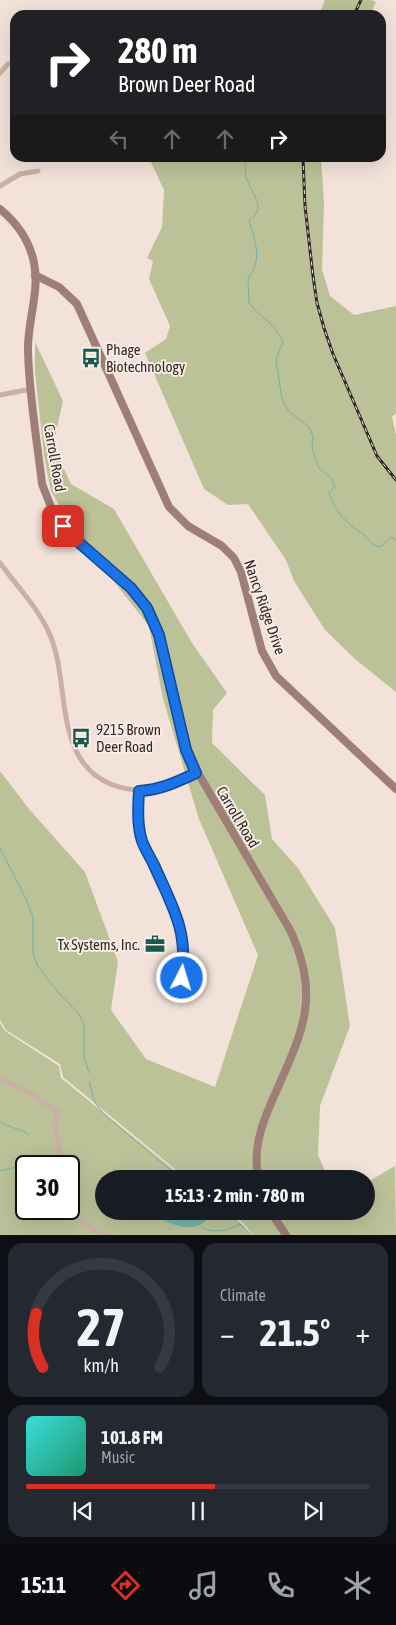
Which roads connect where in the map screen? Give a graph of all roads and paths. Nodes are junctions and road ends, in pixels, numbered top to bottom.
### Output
1 (8, 64) dead end
2 (0, 73) edge
3 (38, 171) dead end
4 (0, 186) edge
5 (0, 209) edge
6 (35, 275) junction
7 (31, 389) junction
8 (0, 395) edge
9 (0, 563) edge
10 (196, 773) junction
11 (396, 790) edge
12 (139, 791) junction
13 (182, 978) dead end
14 (0, 1079) edge
15 (61, 1155) edge
16 (258, 1170) edge
17 (80, 1219) edge
18 (276, 1220) edge
19 (105, 1235) edge
20 (286, 1235) edge

1 - 2 street
3 - 4 street
5 - 6 main road, Carroll Road
6 - 7 main road, Carroll Road
6 - 11 main road, Nancy Ridge Drive
7 - 8 street
7 - 10 main road, Carroll Road
9 - 12 street
10 - 12 street
10 - 16 main road, Carroll Road
12 - 13 street
14 - 15 street
17 - 19 street
18 - 20 main road

